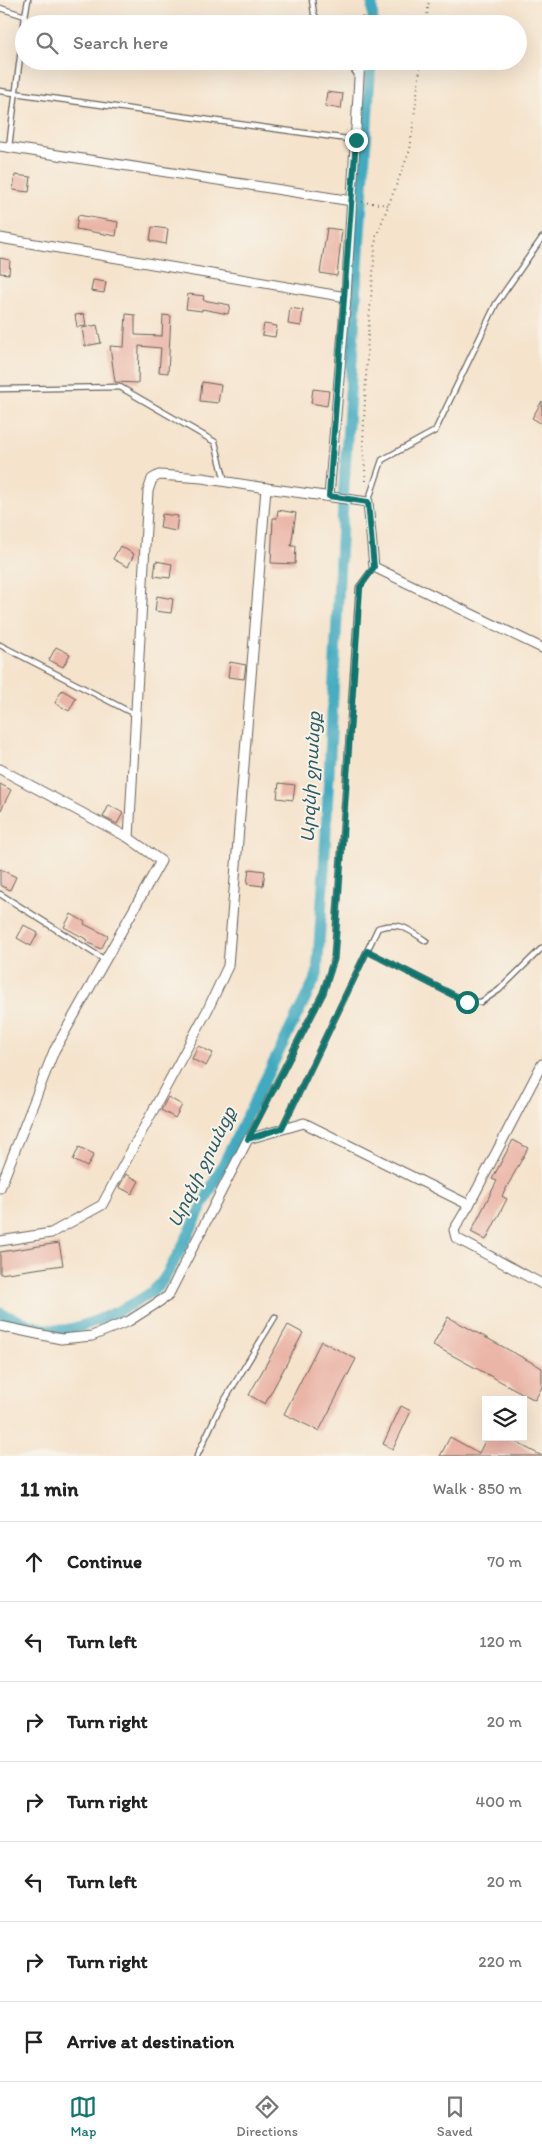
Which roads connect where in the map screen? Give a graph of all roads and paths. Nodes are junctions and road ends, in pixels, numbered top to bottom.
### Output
1 (28, 0) edge
2 (312, 0) edge
3 (429, 0) edge
4 (0, 8) edge
5 (22, 15) edge
6 (25, 15) edge
7 (315, 15) edge
8 (427, 15) edge
9 (19, 70) edge
10 (354, 70) edge
11 (359, 70) edge
12 (420, 70) edge
13 (359, 78) junction
14 (0, 91) edge
15 (16, 93) junction
16 (356, 140) junction
17 (4, 146) edge
18 (355, 201) junction
19 (390, 205) junction
20 (0, 238) edge
21 (542, 238) edge
22 (346, 297) junction
23 (0, 389) edge
24 (225, 482) junction
25 (367, 482) dead end
26 (266, 488) junction
27 (334, 497) junction
28 (368, 502) junction
29 (374, 567) junction
30 (0, 645) edge
31 (542, 648) edge
32 (136, 715) junction
33 (0, 769) edge
34 (129, 838) junction
35 (0, 894) edge
36 (426, 940) dead end
37 (542, 948) edge
38 (367, 951) junction
39 (105, 960) junction
40 (542, 1064) edge
41 (282, 1128) junction
42 (248, 1139) junction
43 (0, 1188) edge
44 (469, 1206) junction
45 (0, 1242) edge
46 (542, 1284) edge
47 (275, 1317) dead end
48 (0, 1326) edge
49 (197, 1456) edge

1 - 6 lane
2 - 7 lane
3 - 8 path
4 - 5 lane
9 - 15 lane
10 - 13 lane
11 - 13 street
12 - 19 path
13 - 16 street
14 - 15 lane
15 - 16 lane
15 - 17 lane
16 - 18 street
17 - 18 street
18 - 19 path
18 - 22 street
19 - 25 path
20 - 22 street
21 - 28 lane
22 - 27 street
23 - 24 lane
24 - 26 street
24 - 32 street
26 - 27 street
26 - 45 street
27 - 28 street
28 - 29 street
29 - 31 street
29 - 42 lane
30 - 32 lane
32 - 34 street
33 - 34 street
34 - 39 street
35 - 39 lane
36 - 38 lane
37 - 38 lane
38 - 41 lane
39 - 43 street
40 - 44 street
41 - 42 street
41 - 44 street
42 - 48 street
44 - 46 street
47 - 49 lane

